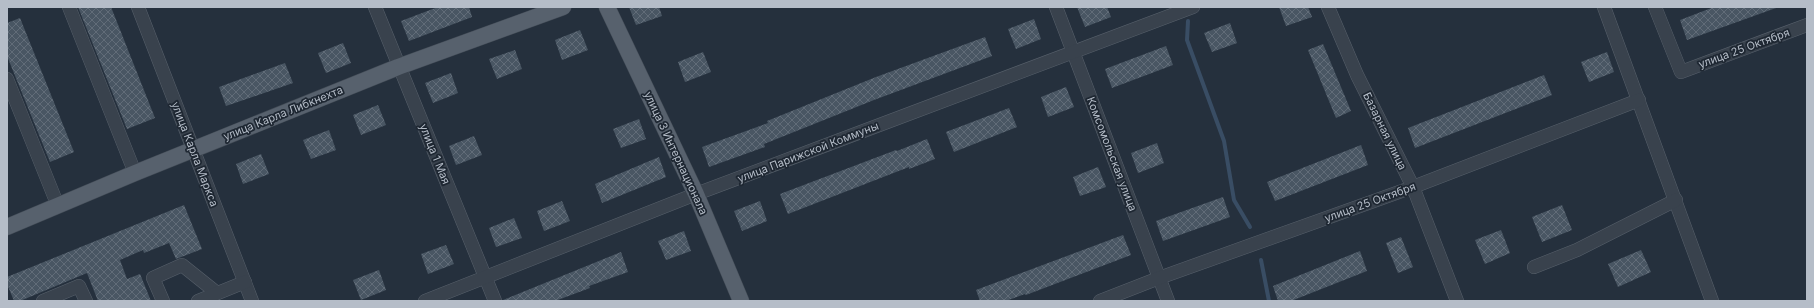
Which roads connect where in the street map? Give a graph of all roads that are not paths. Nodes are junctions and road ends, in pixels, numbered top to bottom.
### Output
1 (69, 7) edge
2 (138, 7) edge
3 (375, 7) edge
4 (563, 7) edge
5 (607, 7) edge
6 (1056, 7) edge
7 (1193, 7) edge
8 (1328, 7) edge
9 (1604, 7) edge
10 (1654, 7) edge
11 (1807, 25) edge
12 (1073, 52) junction
13 (398, 67) junction
14 (7, 79) edge
15 (1639, 100) junction
16 (193, 149) junction
17 (135, 172) junction
18 (1413, 187) junction
19 (696, 194) junction
20 (1676, 200) junction
21 (58, 206) junction
22 (7, 227) edge
23 (1534, 267) dead end
24 (485, 276) junction
25 (1159, 278) junction
26 (245, 282) junction
27 (217, 293) junction
28 (43, 301) edge
29 (86, 301) edge
30 (163, 301) edge
31 (198, 301) edge
32 (252, 301) edge
33 (425, 301) edge
34 (495, 301) edge
35 (741, 301) edge
36 (1100, 301) edge
37 (1168, 301) edge
38 (1457, 301) edge
39 (1712, 301) edge

1 - 17 street
2 - 16 street, улица Карла Маркса
3 - 13 street, улица 1 Мая
4 - 13 main road, улица Карла Либкнехта
5 - 19 main road, улица 3 Интернационала
6 - 12 street, Комсомольская улица
7 - 12 street, улица Парижской Коммуны
8 - 18 street, Базарная улица
9 - 15 street
10 - 11 street, улица 25 Октября
12 - 19 street, улица Парижской Коммуны
12 - 25 street, Комсомольская улица
13 - 16 main road, улица Карла Либкнехта
13 - 24 street, улица 1 Мая
14 - 21 street
15 - 18 street, улица 25 Октября
15 - 20 street
16 - 17 main road, улица Карла Либкнехта
16 - 26 street, улица Карла Маркса
17 - 21 main road, улица Карла Либкнехта
18 - 25 street, улица 25 Октября
18 - 38 street, Базарная улица
19 - 24 street, улица Парижской Коммуны
19 - 35 main road, улица 3 Интернационала
20 - 23 street
20 - 39 street
21 - 22 main road, улица Карла Либкнехта
24 - 33 street, улица Парижской Коммуны
24 - 34 street, улица 1 Мая
25 - 36 street, улица 25 Октября
25 - 37 street, Комсомольская улица
26 - 27 street
26 - 32 street, улица Карла Маркса
27 - 30 street
27 - 31 street
28 - 29 street

